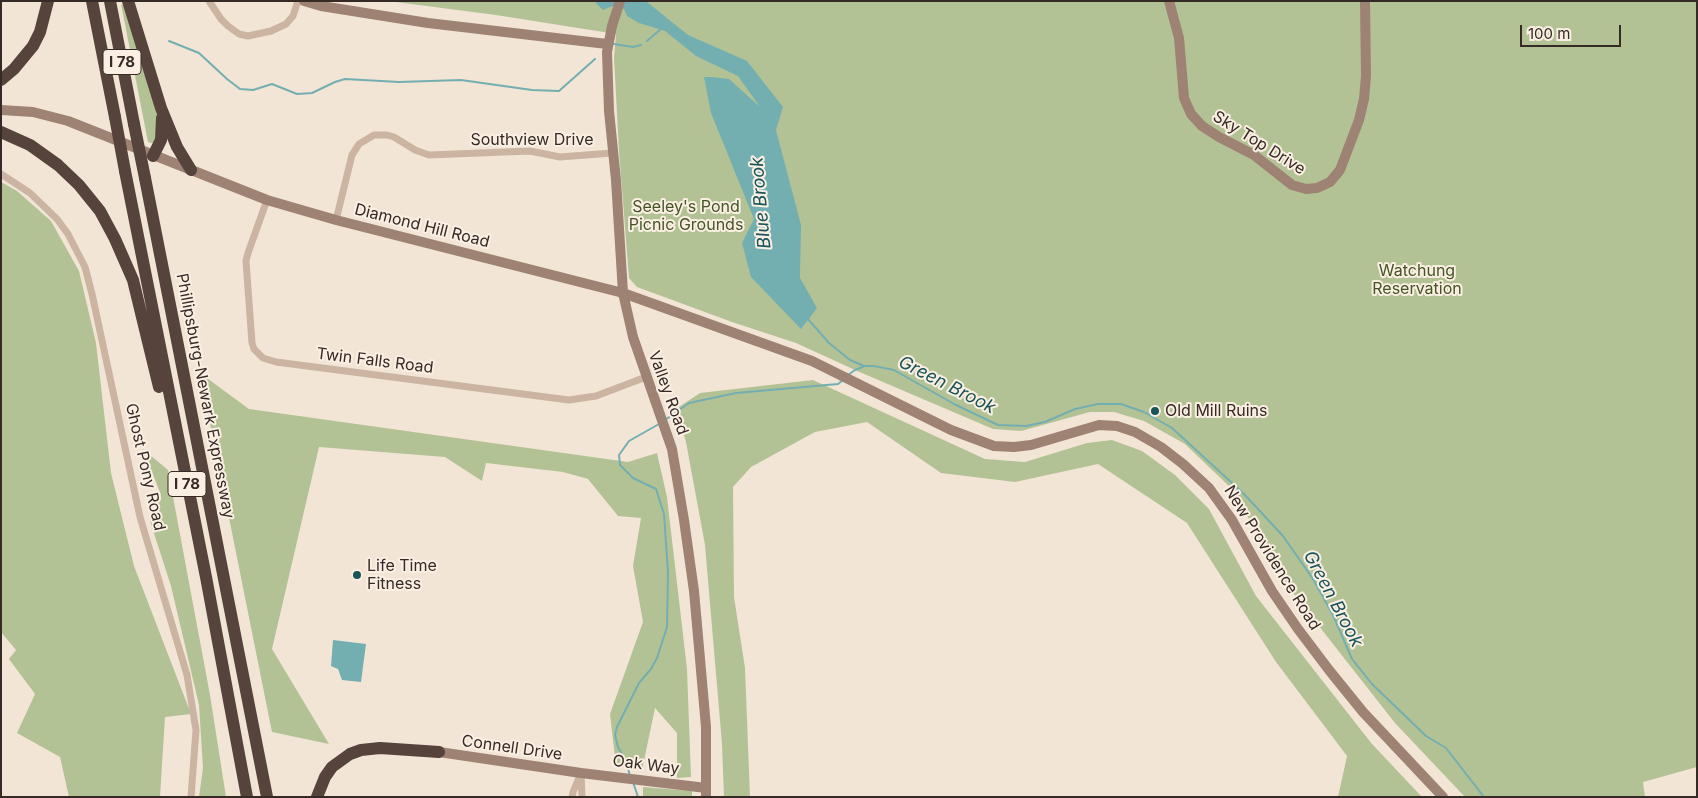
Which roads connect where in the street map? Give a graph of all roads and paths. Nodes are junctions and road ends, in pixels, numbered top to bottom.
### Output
1 (48, 1) edge
2 (92, 1) edge
3 (110, 1) edge
4 (128, 1) edge
5 (209, 1) edge
6 (298, 1) edge
7 (304, 1) edge
8 (620, 1) edge
9 (1170, 1) edge
10 (1365, 1) edge
11 (608, 44) junction
12 (1, 80) edge
13 (161, 108) junction
14 (1, 110) edge
15 (1, 132) edge
16 (612, 153) junction
17 (153, 156) junction
18 (191, 170) junction
19 (1, 174) edge
20 (267, 200) junction
21 (336, 220) junction
22 (623, 293) junction
23 (836, 372) joint
24 (646, 377) junction
25 (179, 445) junction
26 (439, 752) joint
27 (581, 773) junction
28 (706, 792) edge
29 (191, 797) edge
30 (246, 797) edge
31 (267, 797) edge
32 (317, 797) edge
33 (572, 797) edge
34 (582, 797) edge
35 (1443, 797) edge

1 - 12 highway
2 - 25 highway, Phillipsburg-Newark Expressway / I 78, bridge
3 - 31 highway, Phillipsburg-Newark Expressway / I 78, bridge
4 - 13 highway
5 - 6 street
7 - 11 main road
8 - 11 main road, Valley Road
9 - 10 main road, Sky Top Drive
11 - 16 main road, Valley Road
13 - 17 highway
13 - 18 highway
14 - 17 main road, Diamond Hill Road
15 - 25 highway
16 - 21 street, Southview Drive
16 - 22 main road, Valley Road
17 - 18 main road, Diamond Hill Road
18 - 20 main road, Diamond Hill Road
19 - 29 street, Ghost Pony Road
20 - 21 main road, Diamond Hill Road
20 - 24 street, Twin Falls Road
21 - 22 main road, Diamond Hill Road
22 - 23 main road, Diamond Hill Road
22 - 24 main road, Valley Road
23 - 35 main road, New Providence Road
24 - 28 main road, Valley Road
25 - 30 highway, Phillipsburg-Newark Expressway / I 78
26 - 27 main road, Connell Drive
26 - 32 highway
27 - 28 main road, Oak Way
27 - 33 street, Connell Drive
27 - 34 street, Connell Drive

